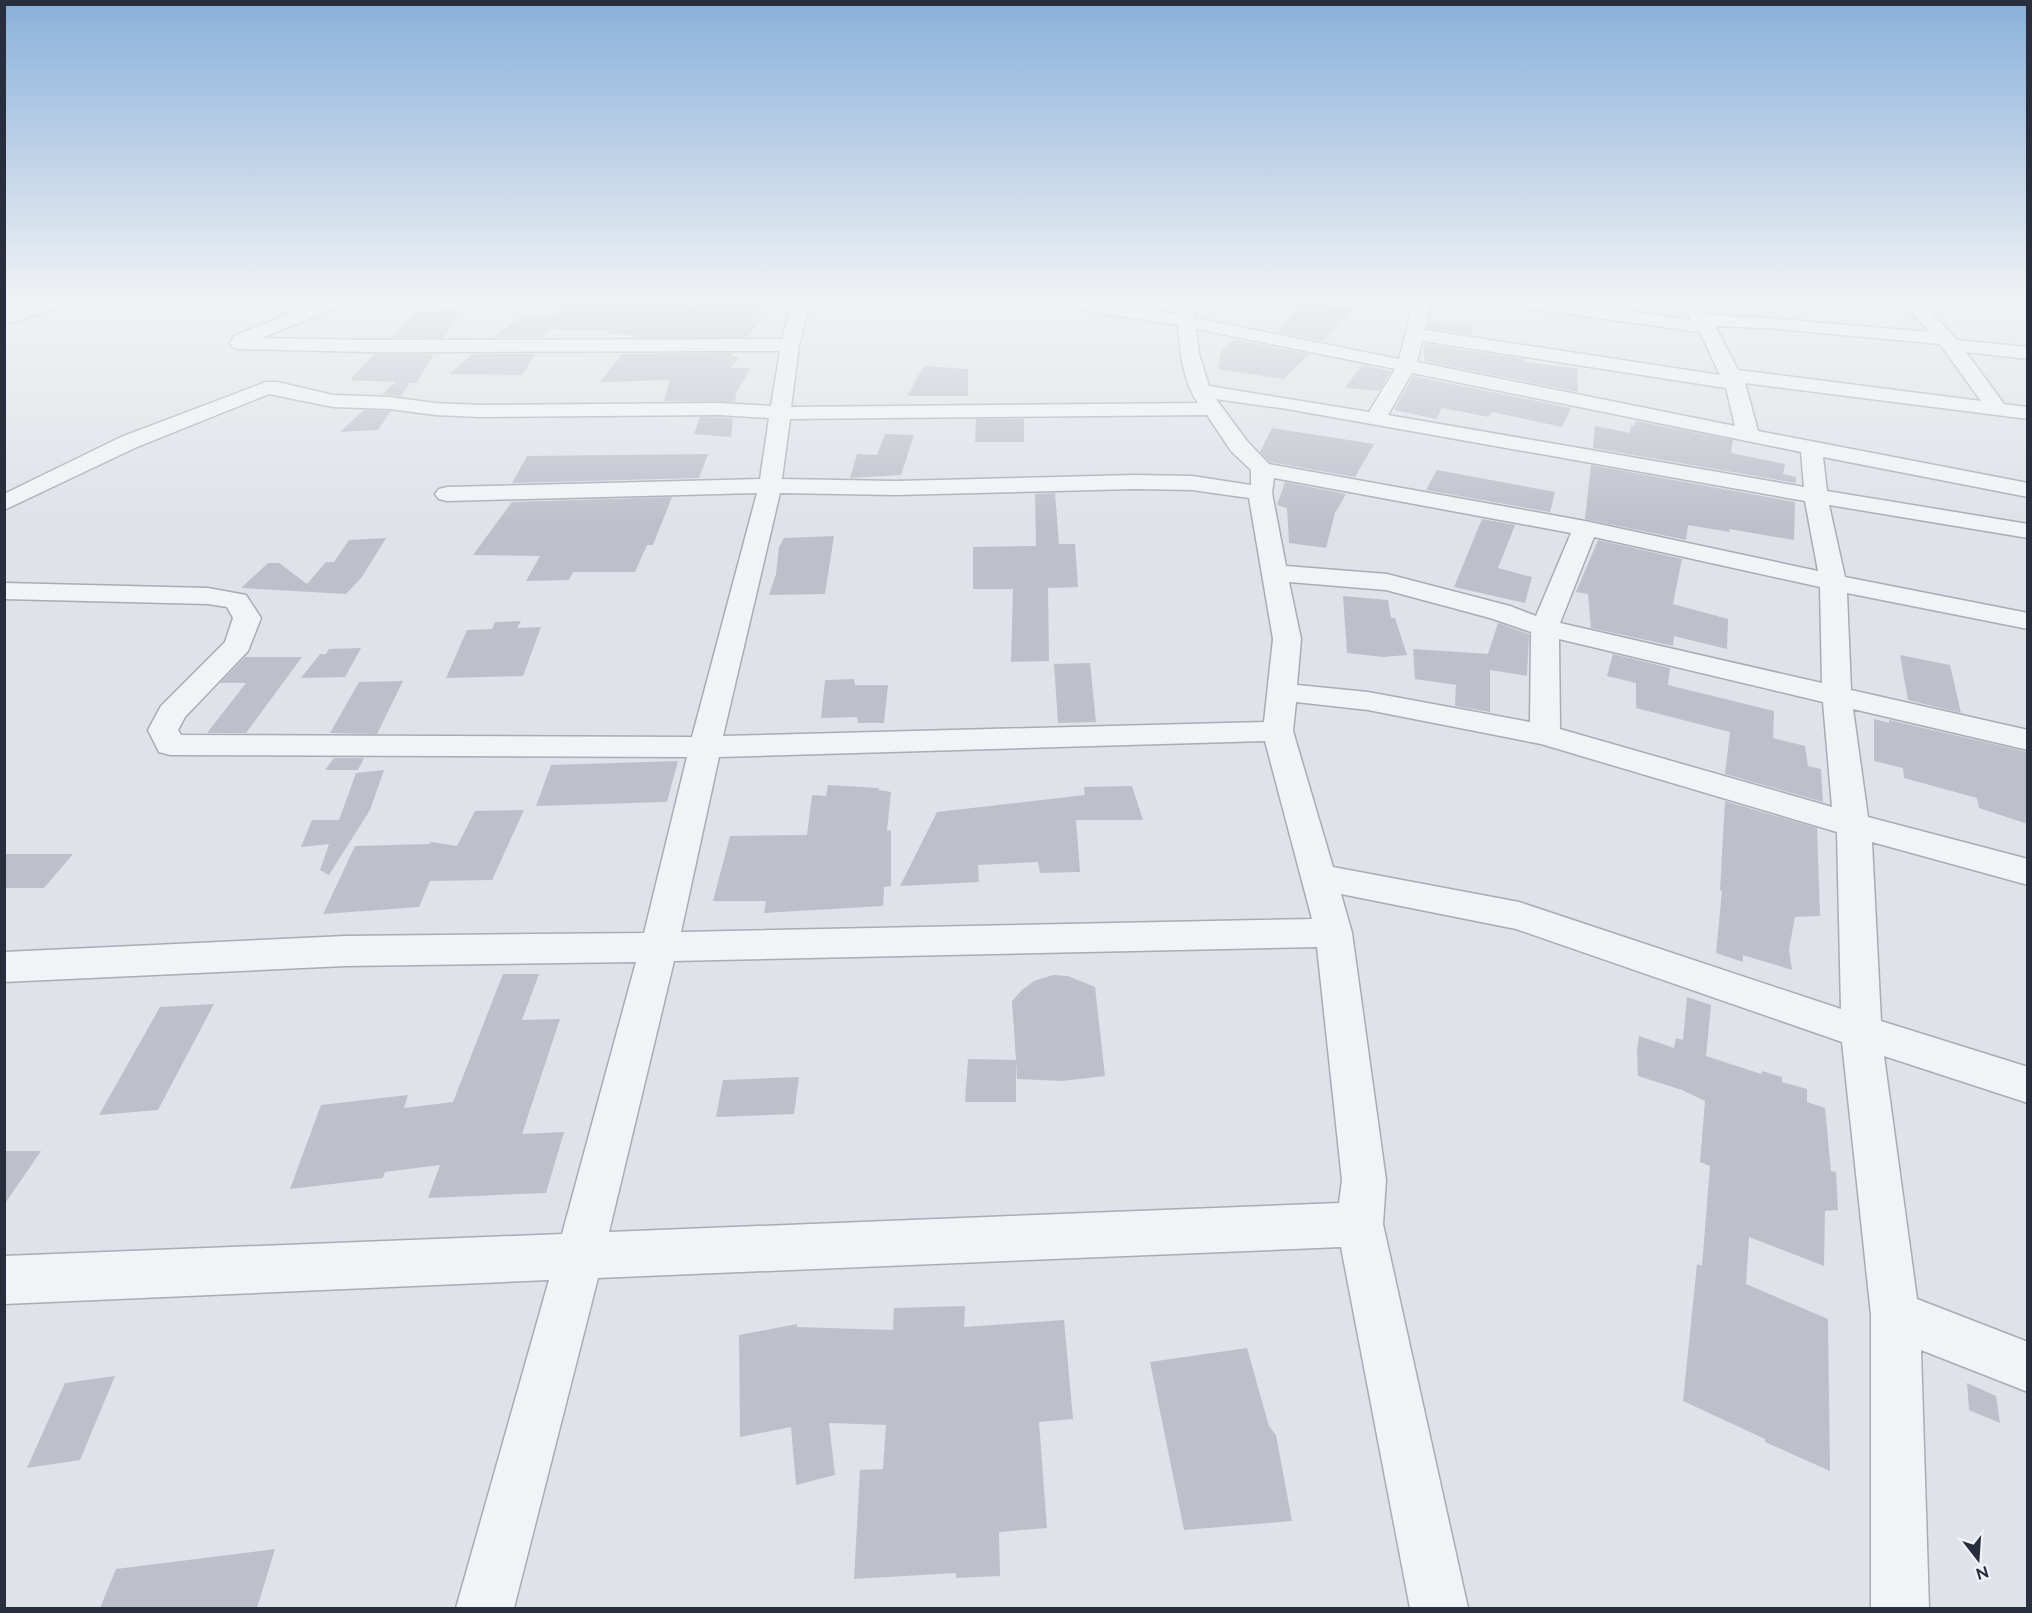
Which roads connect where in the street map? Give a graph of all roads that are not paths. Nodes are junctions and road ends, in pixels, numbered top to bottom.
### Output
1 (786, 373) edge
2 (1195, 373) edge
3 (1402, 373) edge
4 (1447, 373) edge
5 (1692, 373) edge
6 (1729, 373) edge
7 (1971, 373) edge
8 (1732, 379) junction
9 (1207, 400) junction
10 (1997, 409) junction
11 (780, 412) junction
12 (2028, 413) edge
13 (1375, 419) junction
14 (1748, 435) junction
15 (1811, 448) junction
16 (1261, 481) junction
17 (770, 486) junction
18 (2028, 490) edge
19 (447, 494) dead end
20 (1816, 498) junction
21 (4, 503) edge
22 (1585, 528) junction
23 (2028, 531) edge
24 (1276, 573) junction
25 (1833, 582) junction
26 (4, 591) edge
27 (2028, 621) edge
28 (1545, 628) junction
29 (1282, 692) junction
30 (1837, 696) junction
31 (1278, 731) junction
32 (1545, 735) junction
33 (2028, 740) edge
34 (705, 747) junction
35 (1854, 825) junction
36 (2028, 872) edge
37 (1320, 877) junction
38 (1334, 933) junction
39 (659, 947) junction
40 (4, 967) edge
41 (1860, 1032) junction
42 (2028, 1085) edge
43 (1360, 1224) junction
44 (580, 1256) junction
45 (4, 1280) edge
46 (1895, 1315) junction
47 (2028, 1367) edge
48 (485, 1608) edge
49 (1439, 1608) edge
50 (1900, 1608) edge

1 - 11 street
2 - 9 street
3 - 13 street
4 - 14 street
5 - 8 street
6 - 8 street
7 - 10 street
8 - 10 street
8 - 14 street
9 - 11 street
9 - 13 street
9 - 16 street
10 - 12 street
11 - 17 street
11 - 21 street
13 - 20 street
14 - 15 street
15 - 18 street
15 - 20 street
16 - 17 street
16 - 22 street
16 - 24 street
17 - 19 street
17 - 34 street
20 - 23 street
20 - 25 street
22 - 25 street
22 - 28 street
24 - 28 street
24 - 29 street
25 - 27 street
25 - 30 street
26 - 34 street
28 - 30 street
28 - 32 street
29 - 31 street
29 - 32 street
30 - 33 street
30 - 35 street
31 - 34 street
31 - 37 street
32 - 35 street
34 - 39 street
35 - 36 street
35 - 41 street
37 - 38 street
37 - 41 street
38 - 39 street
38 - 43 street
39 - 40 street
39 - 44 street
41 - 42 street
41 - 46 street
43 - 44 street
43 - 49 street
44 - 45 street
44 - 48 street
46 - 47 street
46 - 50 street

